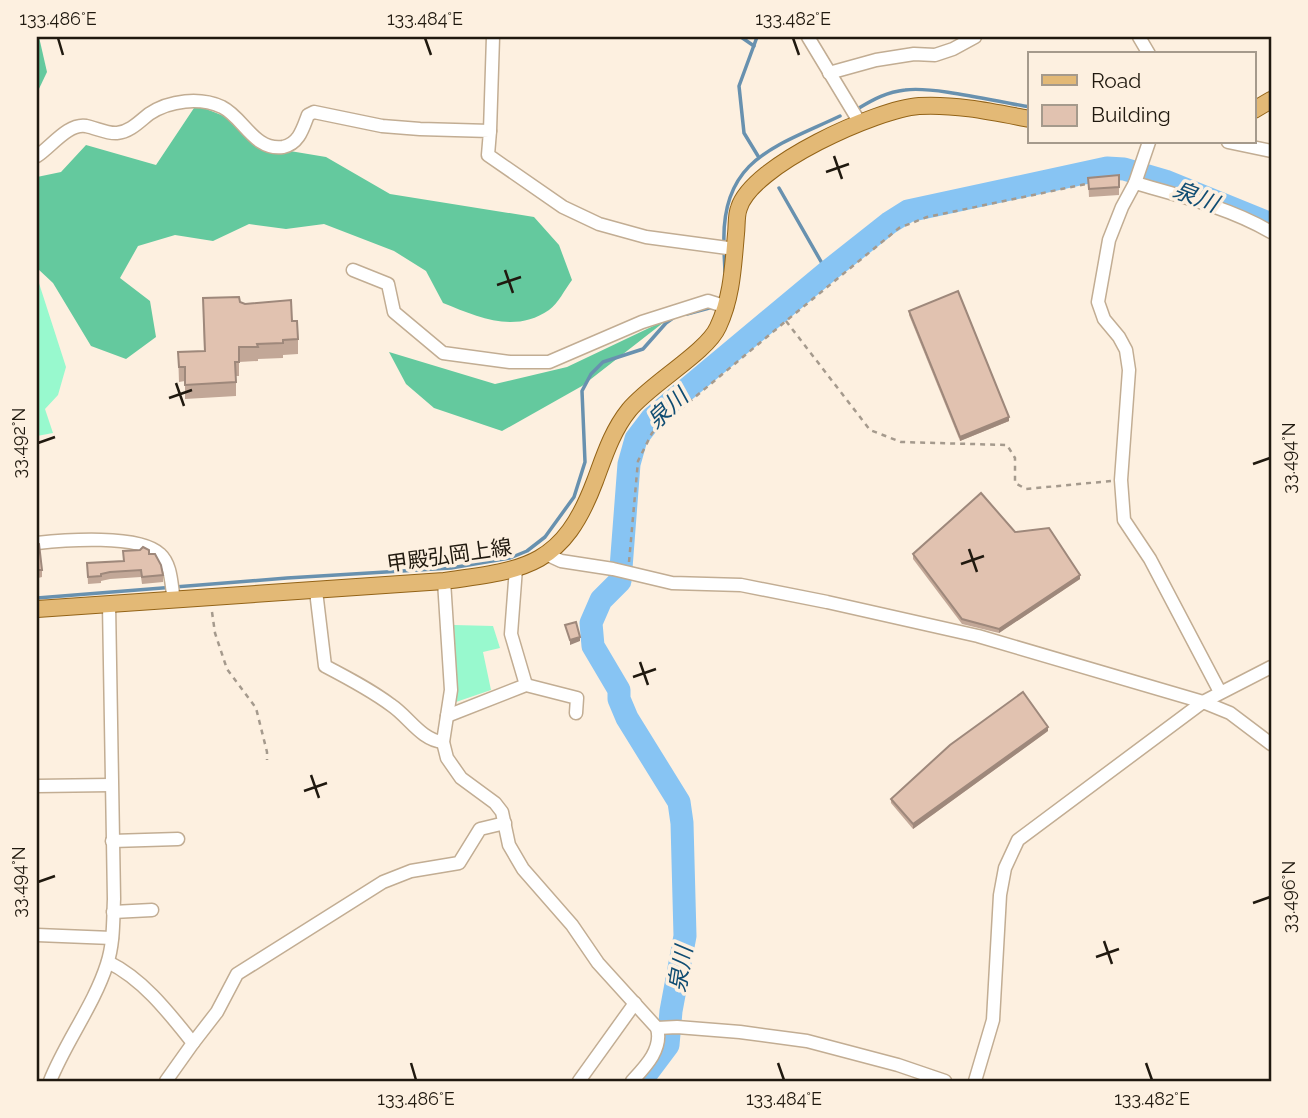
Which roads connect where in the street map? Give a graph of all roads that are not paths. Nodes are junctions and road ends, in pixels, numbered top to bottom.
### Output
1 (493, 37) edge
2 (808, 37) edge
3 (975, 37) edge
4 (828, 74) junction
5 (1028, 118) edge
6 (860, 123) junction
7 (490, 131) junction
8 (1148, 144) edge
9 (1238, 144) edge
10 (1271, 151) edge
11 (37, 156) edge
12 (1138, 175) junction
13 (1271, 232) edge
14 (726, 249) junction
15 (353, 270) dead end
16 (727, 307) junction
17 (37, 543) edge
18 (548, 555) junction
19 (516, 568) junction
20 (444, 581) junction
21 (316, 591) junction
22 (173, 594) junction
23 (109, 604) junction
24 (37, 609) edge
25 (1271, 667) edge
26 (526, 685) junction
27 (1220, 692) junction
28 (1203, 702) junction
29 (576, 713) dead end
30 (447, 716) junction
31 (443, 742) junction
32 (1271, 744) edge
33 (111, 785) junction
34 (37, 786) edge
35 (505, 823) junction
36 (178, 839) dead end
37 (113, 841) junction
38 (152, 910) dead end
39 (113, 912) junction
40 (37, 935) edge
41 (112, 938) junction
42 (108, 962) junction
43 (635, 1003) junction
44 (666, 1027) junction
45 (193, 1043) junction
46 (50, 1081) edge
47 (166, 1081) edge
48 (579, 1081) edge
49 (632, 1081) edge
50 (946, 1081) edge
51 (975, 1081) edge

1 - 7 street
2 - 4 street
3 - 4 street
4 - 6 street
5 - 6 main road, 甲殿弘岡上線
6 - 14 main road, 甲殿弘岡上線
7 - 11 street
7 - 14 street
8 - 12 street
9 - 10 street
12 - 13 street
12 - 27 street
14 - 16 main road, 甲殿弘岡上線
15 - 16 street
16 - 18 main road, 甲殿弘岡上線
17 - 22 street
18 - 19 main road, 甲殿弘岡上線
18 - 28 street
19 - 20 main road, 甲殿弘岡上線
19 - 26 street
20 - 21 main road, 甲殿弘岡上線
20 - 30 street
21 - 22 main road, 甲殿弘岡上線
21 - 31 street
22 - 23 main road, 甲殿弘岡上線
23 - 24 main road, 甲殿弘岡上線
23 - 33 street
25 - 27 street
26 - 29 street
26 - 30 street
27 - 28 street
28 - 32 street
28 - 51 street
30 - 31 street
31 - 35 street
33 - 34 street
33 - 37 street
35 - 43 street
35 - 45 street
36 - 37 street
37 - 39 street
38 - 39 street
39 - 41 street
40 - 41 street
41 - 42 street
42 - 45 street
42 - 46 street
43 - 44 street
43 - 48 street
44 - 49 street
44 - 50 street
45 - 47 street

